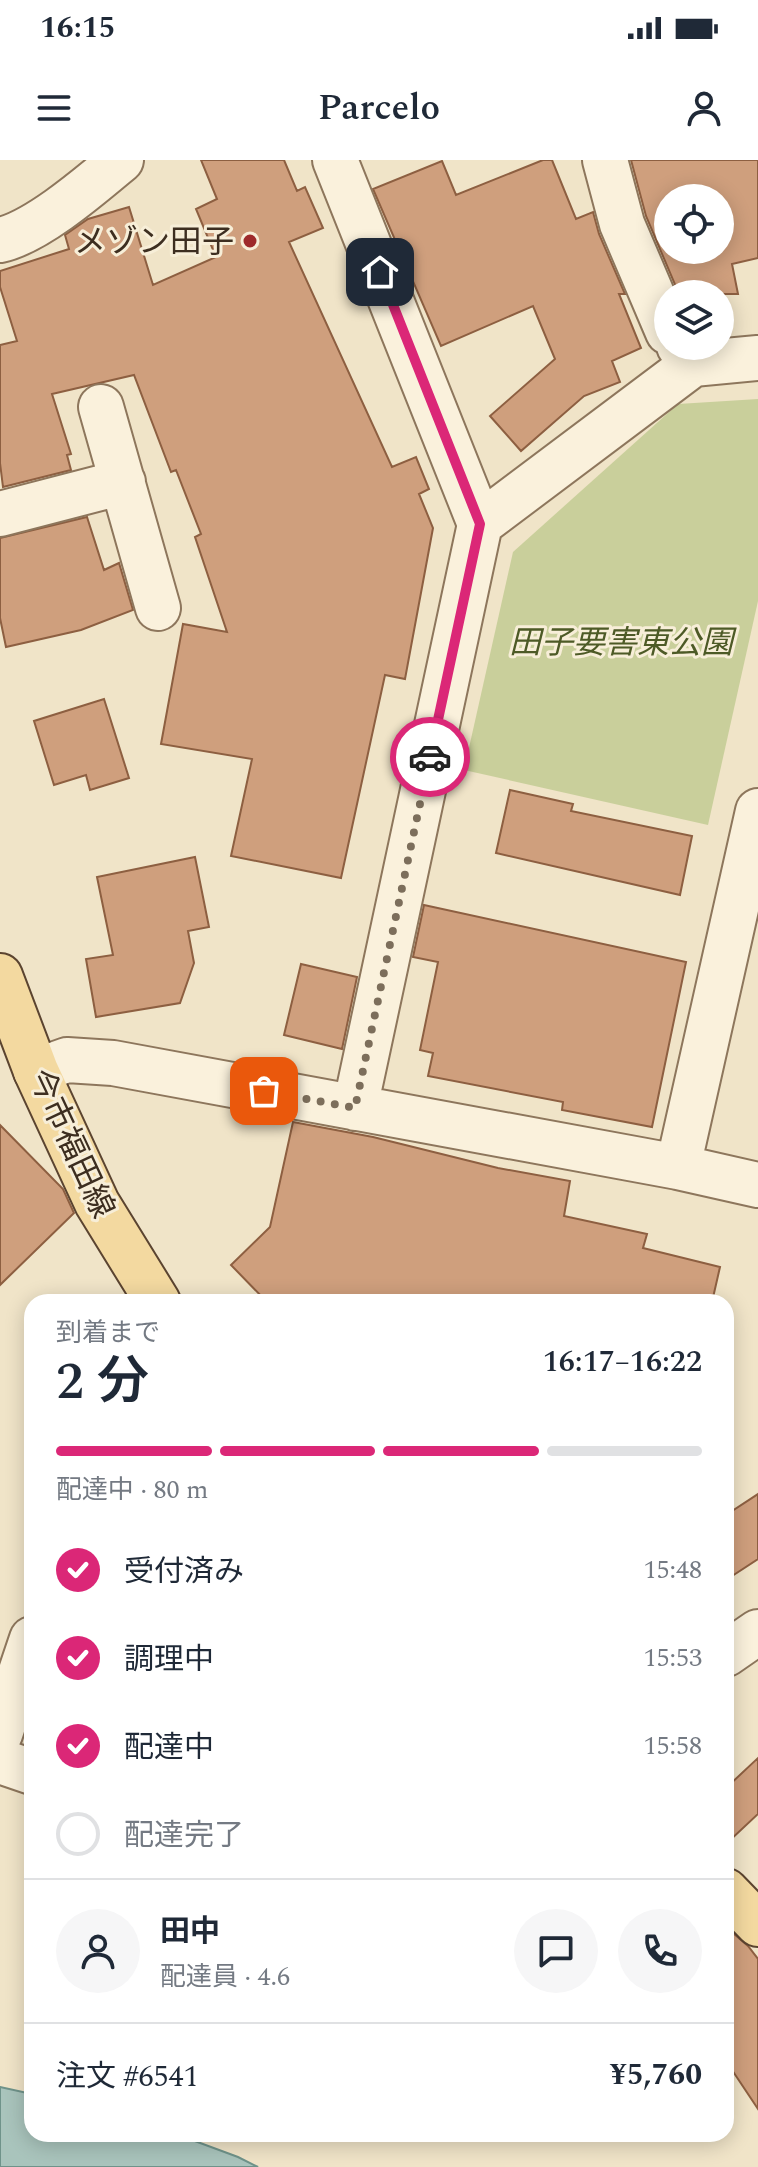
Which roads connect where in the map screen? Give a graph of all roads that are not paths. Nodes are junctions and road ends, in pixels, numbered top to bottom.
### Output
1 (121, 160) edge
2 (335, 160) edge
3 (605, 160) edge
4 (0, 240) edge
5 (654, 292) edge
6 (734, 355) edge
7 (758, 358) edge
8 (665, 360) edge
9 (101, 407) dead end
10 (123, 482) junction
11 (0, 514) edge
12 (480, 524) junction
13 (158, 608) dead end
14 (758, 811) edge
15 (1, 987) edge
16 (36, 1071) junction
17 (355, 1108) junction
18 (678, 1167) junction
19 (758, 1185) edge
20 (153, 1294) edge
21 (758, 1632) edge
22 (734, 1648) edge
23 (24, 1663) edge
24 (0, 1734) edge
25 (0, 1761) edge
26 (24, 1769) edge
27 (734, 1899) edge
28 (758, 1924) edge

1 - 4 street
2 - 12 street
3 - 5 street
6 - 7 street
8 - 12 street
9 - 10 street
10 - 11 street
10 - 13 street
12 - 17 street
14 - 18 street
15 - 16 main road, 今市福田線
16 - 17 street
16 - 20 main road, 今市福田線
17 - 18 street
18 - 19 street
21 - 22 street
23 - 24 street
25 - 26 street
27 - 28 main road

